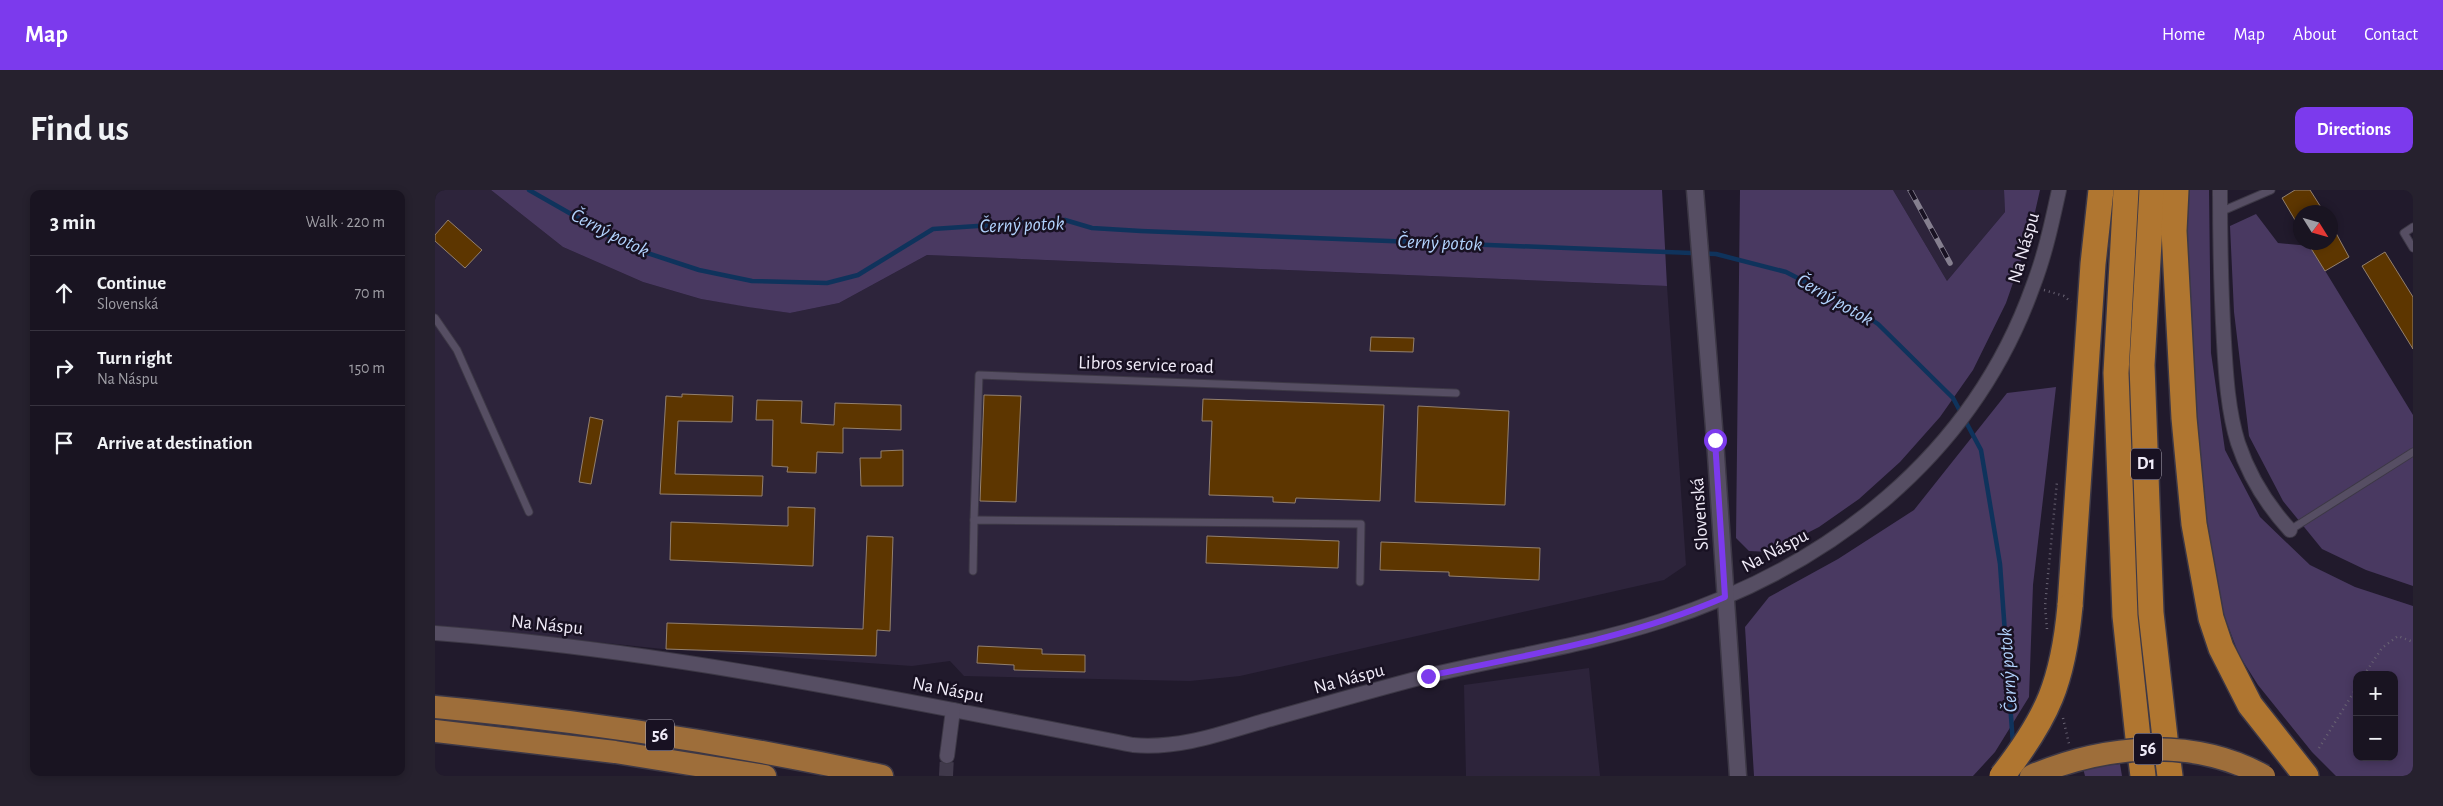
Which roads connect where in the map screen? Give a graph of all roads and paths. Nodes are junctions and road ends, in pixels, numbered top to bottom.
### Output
1 (1695, 190) edge
2 (2059, 190) edge
3 (2101, 190) edge
4 (2126, 190) edge
5 (2152, 190) edge
6 (2176, 190) edge
7 (2220, 190) edge
8 (2271, 190) edge
9 (2220, 212) junction
10 (2413, 227) edge
11 (2413, 248) edge
12 (435, 318) edge
13 (1456, 393) dead end
14 (2413, 452) edge
15 (529, 512) dead end
16 (974, 520) junction
17 (2291, 530) joint
18 (973, 571) dead end
19 (1360, 582) dead end
20 (1725, 597) junction
21 (435, 633) edge
22 (2413, 642) edge
23 (2367, 671) edge
24 (2353, 693) edge
25 (435, 708) edge
26 (953, 710) junction
27 (435, 731) edge
28 (2319, 748) dead end
29 (947, 756) tunnel mouth
30 (2141, 758) edge
31 (2168, 758) edge
32 (765, 776) edge
33 (882, 776) edge
34 (1738, 776) edge
35 (2001, 776) edge
36 (2031, 776) edge
37 (2264, 776) edge
38 (2306, 776) edge

1 - 20 street, Slovenská
2 - 20 street, Na Náspu
3 - 35 highway, bridge
4 - 30 highway, D1
5 - 31 highway, D1
6 - 38 highway, D1
7 - 9 street
8 - 9 lane
9 - 17 street
10 - 11 lane
12 - 15 lane
13 - 16 lane, Libros service road
14 - 17 lane
16 - 18 lane
16 - 19 lane
20 - 26 street, Na Náspu
20 - 34 street, Slovenská
21 - 26 street, Na Náspu
22 - 23 path
24 - 28 path
25 - 33 highway, 56
26 - 29 street
27 - 32 highway, 56
36 - 37 highway, 56, bridge

